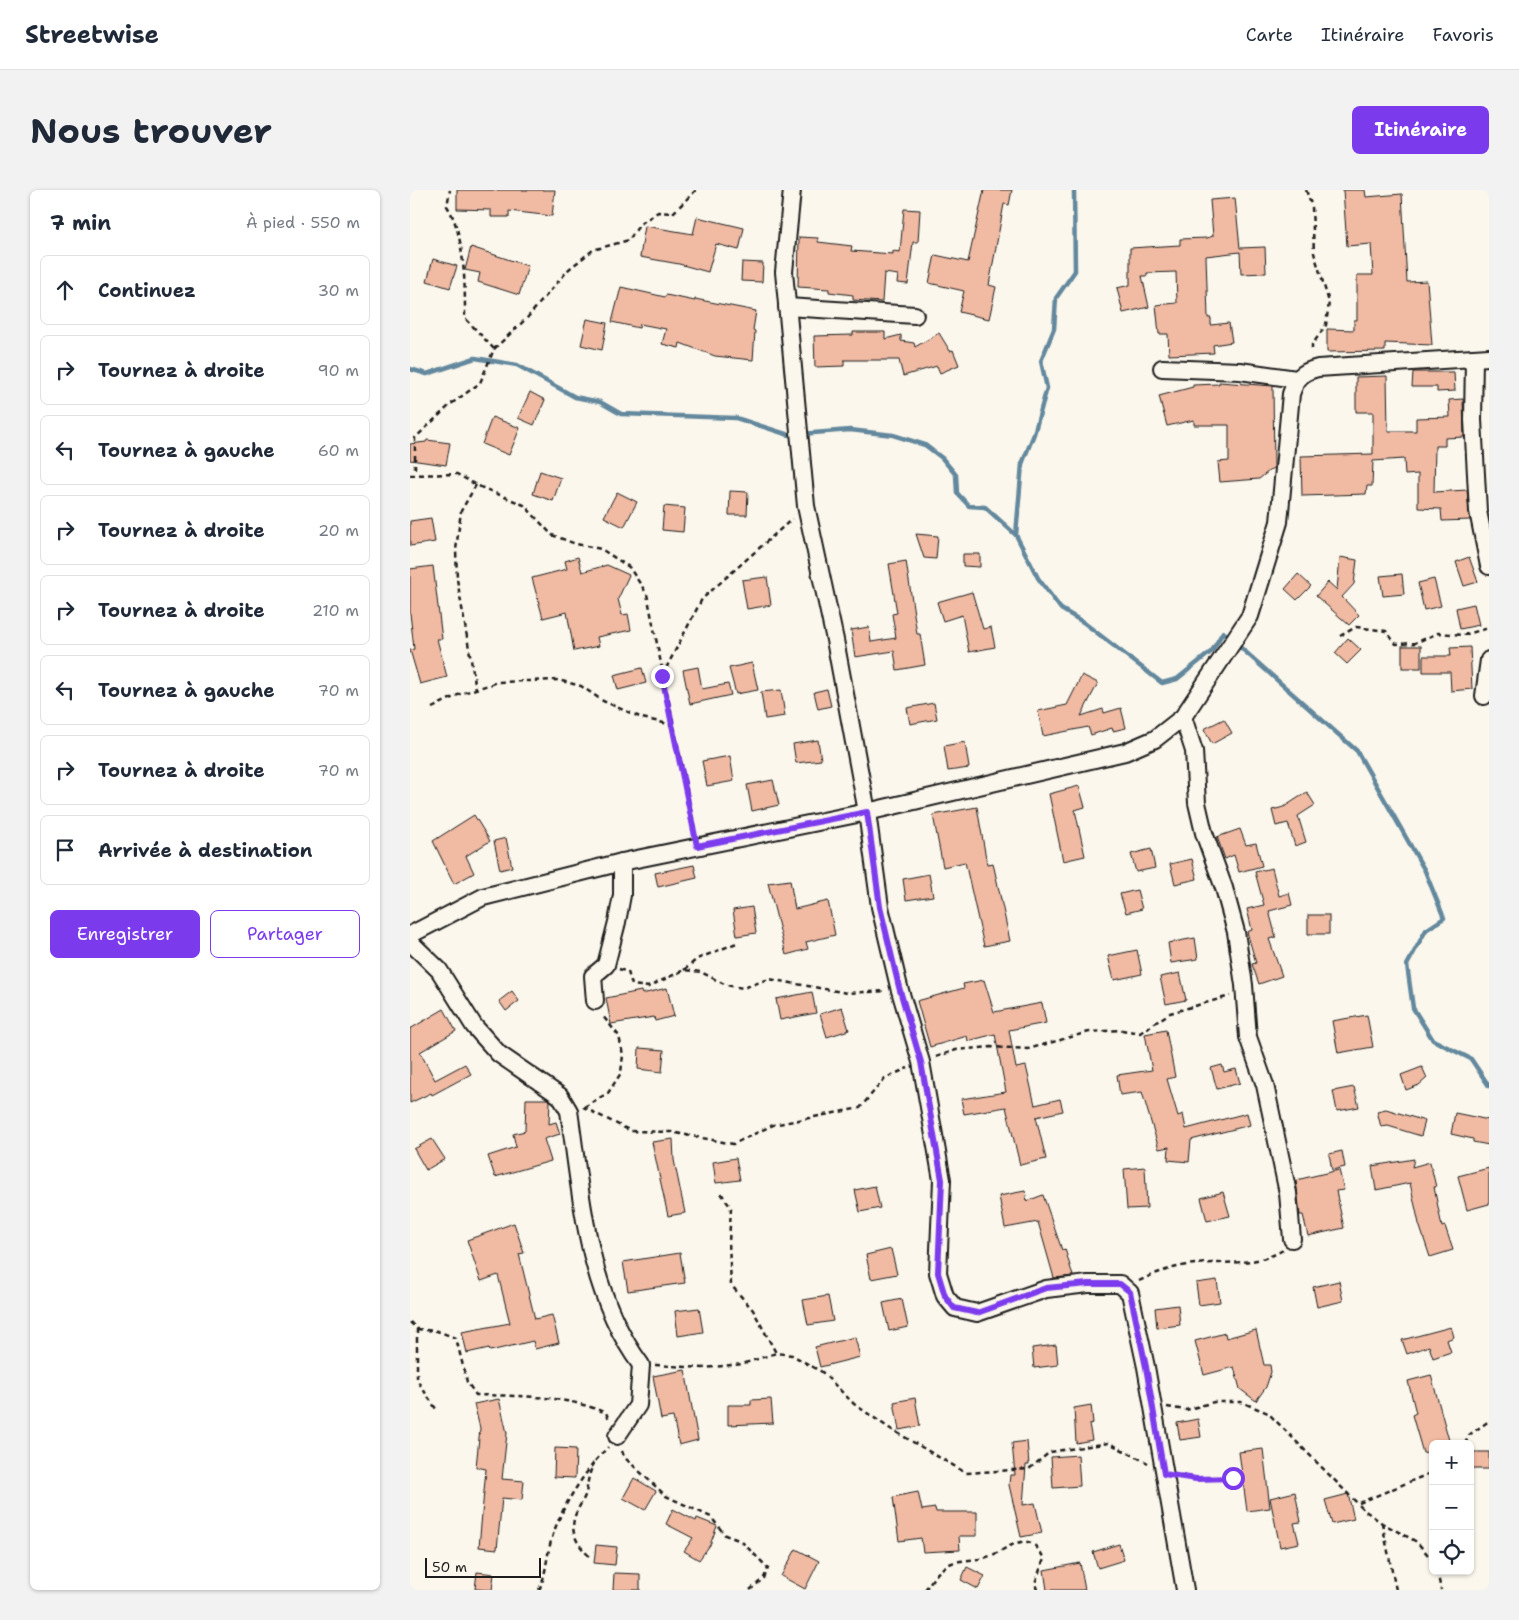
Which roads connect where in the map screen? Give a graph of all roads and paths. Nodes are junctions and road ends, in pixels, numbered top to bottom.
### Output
1 (450, 190) edge
2 (696, 190) edge
3 (792, 190) edge
4 (1306, 190) edge
5 (787, 307) junction
6 (915, 316) dead end
7 (494, 349) junction
8 (1481, 357) edge
9 (1162, 368) dead end
10 (1312, 369) junction
11 (1296, 379) junction
12 (415, 469) dead end
13 (410, 475) edge
14 (476, 485) junction
15 (806, 506) junction
16 (1487, 547) edge
17 (1489, 566) edge
18 (1489, 628) edge
19 (1340, 636) dead end
20 (1489, 660) edge
21 (662, 676) junction
22 (476, 689) junction
23 (1484, 696) dead end
24 (432, 708) dead end
25 (1183, 717) junction
26 (674, 726) junction
27 (867, 812) junction
28 (697, 846) junction
29 (622, 862) junction
30 (410, 935) edge
31 (410, 942) edge
32 (739, 942) dead end
33 (606, 965) junction
34 (684, 970) junction
35 (899, 987) junction
36 (595, 1001) joint
37 (584, 1107) dead end
38 (721, 1193) dead end
39 (1292, 1239) joint
40 (1125, 1288) junction
41 (410, 1322) edge
42 (417, 1329) junction
43 (776, 1353) junction
44 (641, 1366) junction
45 (1152, 1402) junction
46 (436, 1409) dead end
47 (1489, 1421) edge
48 (617, 1436) junction
49 (1467, 1440) edge
50 (596, 1460) junction
51 (1164, 1474) junction
52 (1429, 1474) edge
53 (1233, 1478) dead end
54 (1359, 1503) junction
55 (1382, 1522) junction
56 (589, 1556) dead end
57 (1429, 1556) edge
58 (1438, 1575) edge
59 (539, 1590) edge
60 (750, 1590) edge
61 (924, 1590) edge
62 (1037, 1590) edge
63 (1185, 1590) edge
64 (1396, 1590) edge
65 (1441, 1590) edge

1 - 7 path
2 - 7 path
3 - 5 street
4 - 10 path
5 - 6 street
5 - 15 street
7 - 12 path
8 - 10 street
8 - 16 street
9 - 11 street
10 - 11 street
11 - 25 street
13 - 14 path
14 - 21 path
14 - 22 path
15 - 21 path
15 - 27 street
16 - 17 street
18 - 19 path
20 - 23 street
21 - 26 path
22 - 24 path
22 - 26 path
25 - 27 street
25 - 39 street
26 - 28 path
27 - 28 street
27 - 35 street
28 - 29 street
29 - 30 street
29 - 33 street
31 - 44 street
32 - 34 path
33 - 34 path
33 - 36 street
34 - 35 path
35 - 40 street
36 - 37 path
38 - 43 path
39 - 40 path
40 - 45 street
41 - 42 path
42 - 46 path
42 - 48 path
43 - 44 path
43 - 51 path
44 - 48 street
45 - 51 street
45 - 54 path
47 - 49 path
48 - 50 path
48 - 60 path
50 - 56 path
50 - 59 path
51 - 53 path
51 - 63 street
52 - 54 path
54 - 55 path
55 - 57 path
55 - 64 path
58 - 65 path
61 - 62 path

